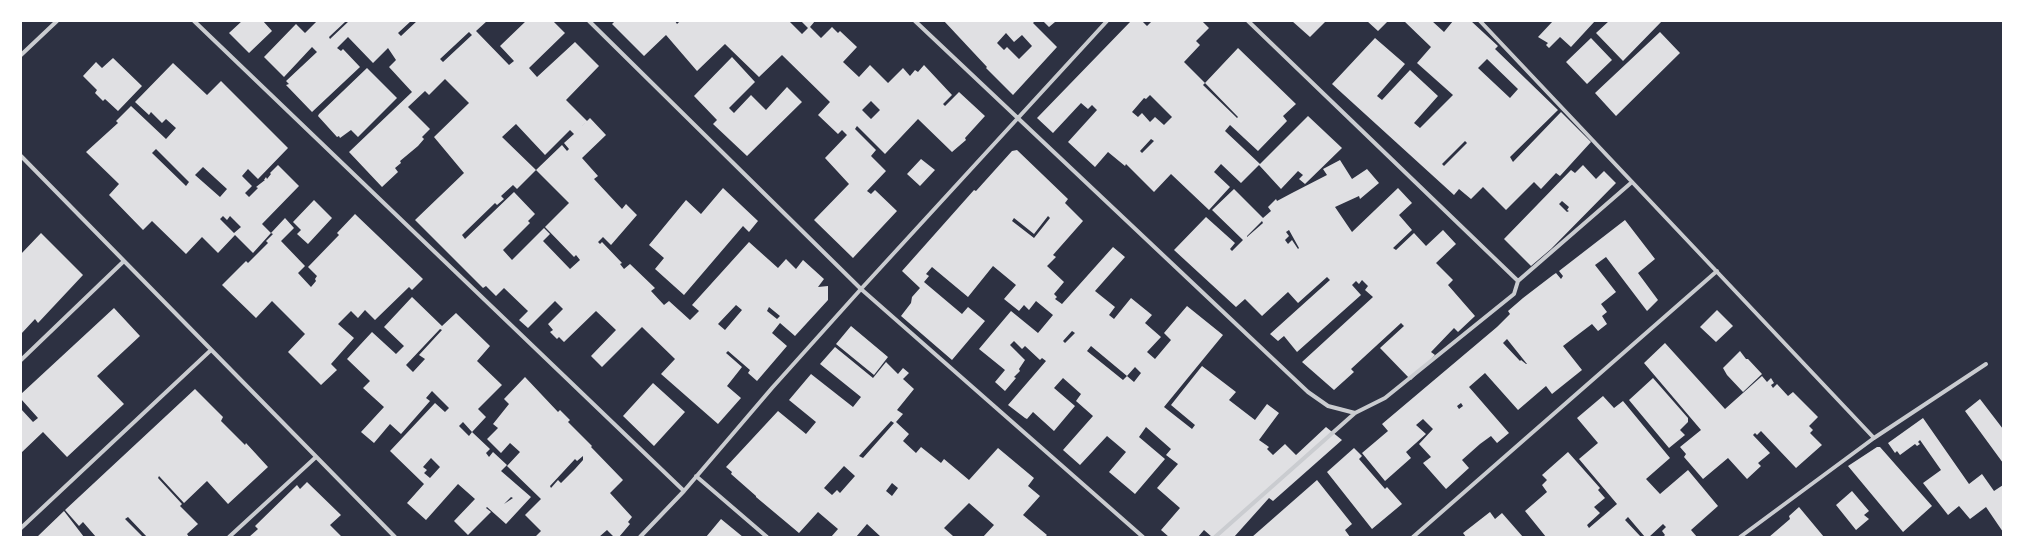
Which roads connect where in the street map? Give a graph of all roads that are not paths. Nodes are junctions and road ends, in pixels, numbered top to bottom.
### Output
1 (57, 21) edge
2 (194, 21) edge
3 (589, 21) edge
4 (915, 21) edge
5 (1107, 21) edge
6 (1248, 21) edge
7 (1480, 21) edge
8 (21, 55) edge
9 (1017, 119) junction
10 (21, 156) edge
11 (1632, 182) junction
12 (124, 261) junction
13 (1717, 271) junction
14 (1518, 281) junction
15 (861, 289) junction
16 (211, 350) junction
17 (21, 360) edge
18 (1986, 364) dead end
19 (1355, 413) junction
20 (1874, 438) junction
21 (316, 457) junction
22 (696, 476) junction
23 (684, 491) junction
24 (21, 528) edge
25 (229, 537) edge
26 (395, 537) edge
27 (640, 537) edge
28 (767, 537) edge
29 (1143, 537) edge
30 (1215, 537) edge
31 (1413, 537) edge
32 (1740, 537) edge

1 - 8 street
2 - 23 street
3 - 15 street
4 - 9 street
5 - 9 street
6 - 14 street
7 - 11 street
9 - 15 street
9 - 19 street
10 - 12 street
11 - 13 street
11 - 14 street
12 - 16 street
12 - 17 street
13 - 20 street
13 - 31 street
14 - 19 street
15 - 22 street
15 - 29 street
16 - 21 street
16 - 24 street
18 - 20 street
19 - 30 street
20 - 32 street
21 - 25 street
21 - 26 street
22 - 23 street
22 - 28 street
23 - 27 street

